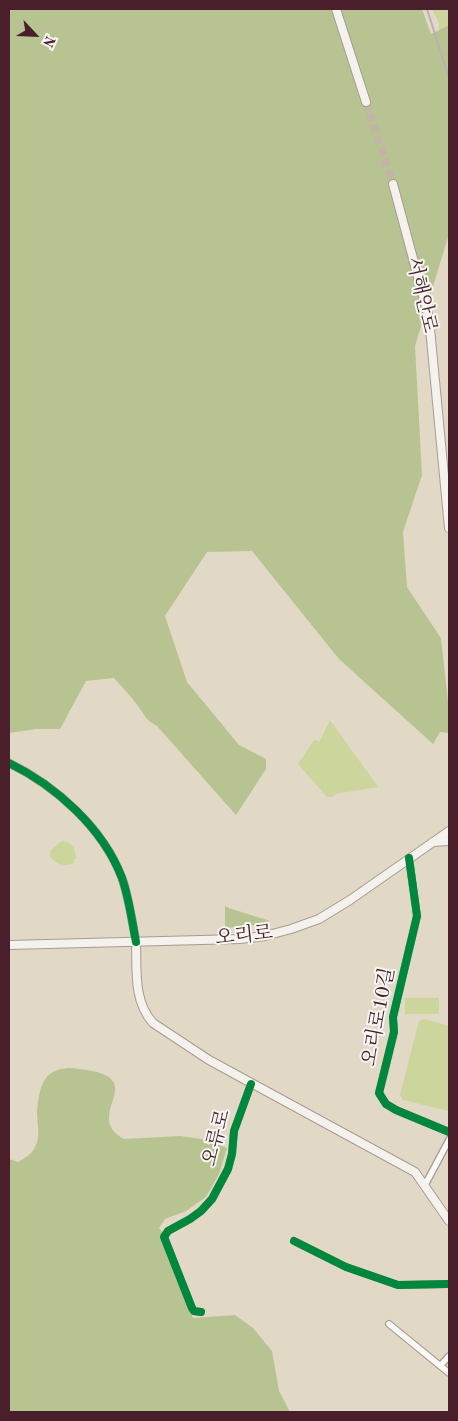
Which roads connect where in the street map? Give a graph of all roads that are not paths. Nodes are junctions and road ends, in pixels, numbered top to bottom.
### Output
1 (336, 9) edge
2 (366, 102) tunnel mouth
3 (393, 184) tunnel mouth
4 (449, 528) edge
5 (9, 763) edge
6 (449, 831) edge
7 (449, 841) edge
8 (433, 842) junction
9 (409, 858) junction
10 (136, 942) junction
11 (9, 945) edge
12 (251, 1084) junction
13 (449, 1132) edge
14 (449, 1140) edge
15 (425, 1185) junction
16 (449, 1221) edge
17 (294, 1242) dead end
18 (449, 1284) edge
19 (200, 1312) dead end
20 (389, 1324) dead end
21 (449, 1356) edge
22 (441, 1365) junction
23 (449, 1373) edge

1 - 2 main road
3 - 4 main road, 서해안로
5 - 10 street
6 - 8 main road, 오리로
7 - 8 main road
8 - 9 main road, 오리로
9 - 10 main road, 오리로
9 - 13 street, 오리로10길
10 - 11 main road, 오리로
10 - 12 main road
12 - 15 main road
12 - 19 street, 오류로
14 - 15 street
15 - 16 main road
17 - 18 street
20 - 22 street
21 - 22 street
22 - 23 street

